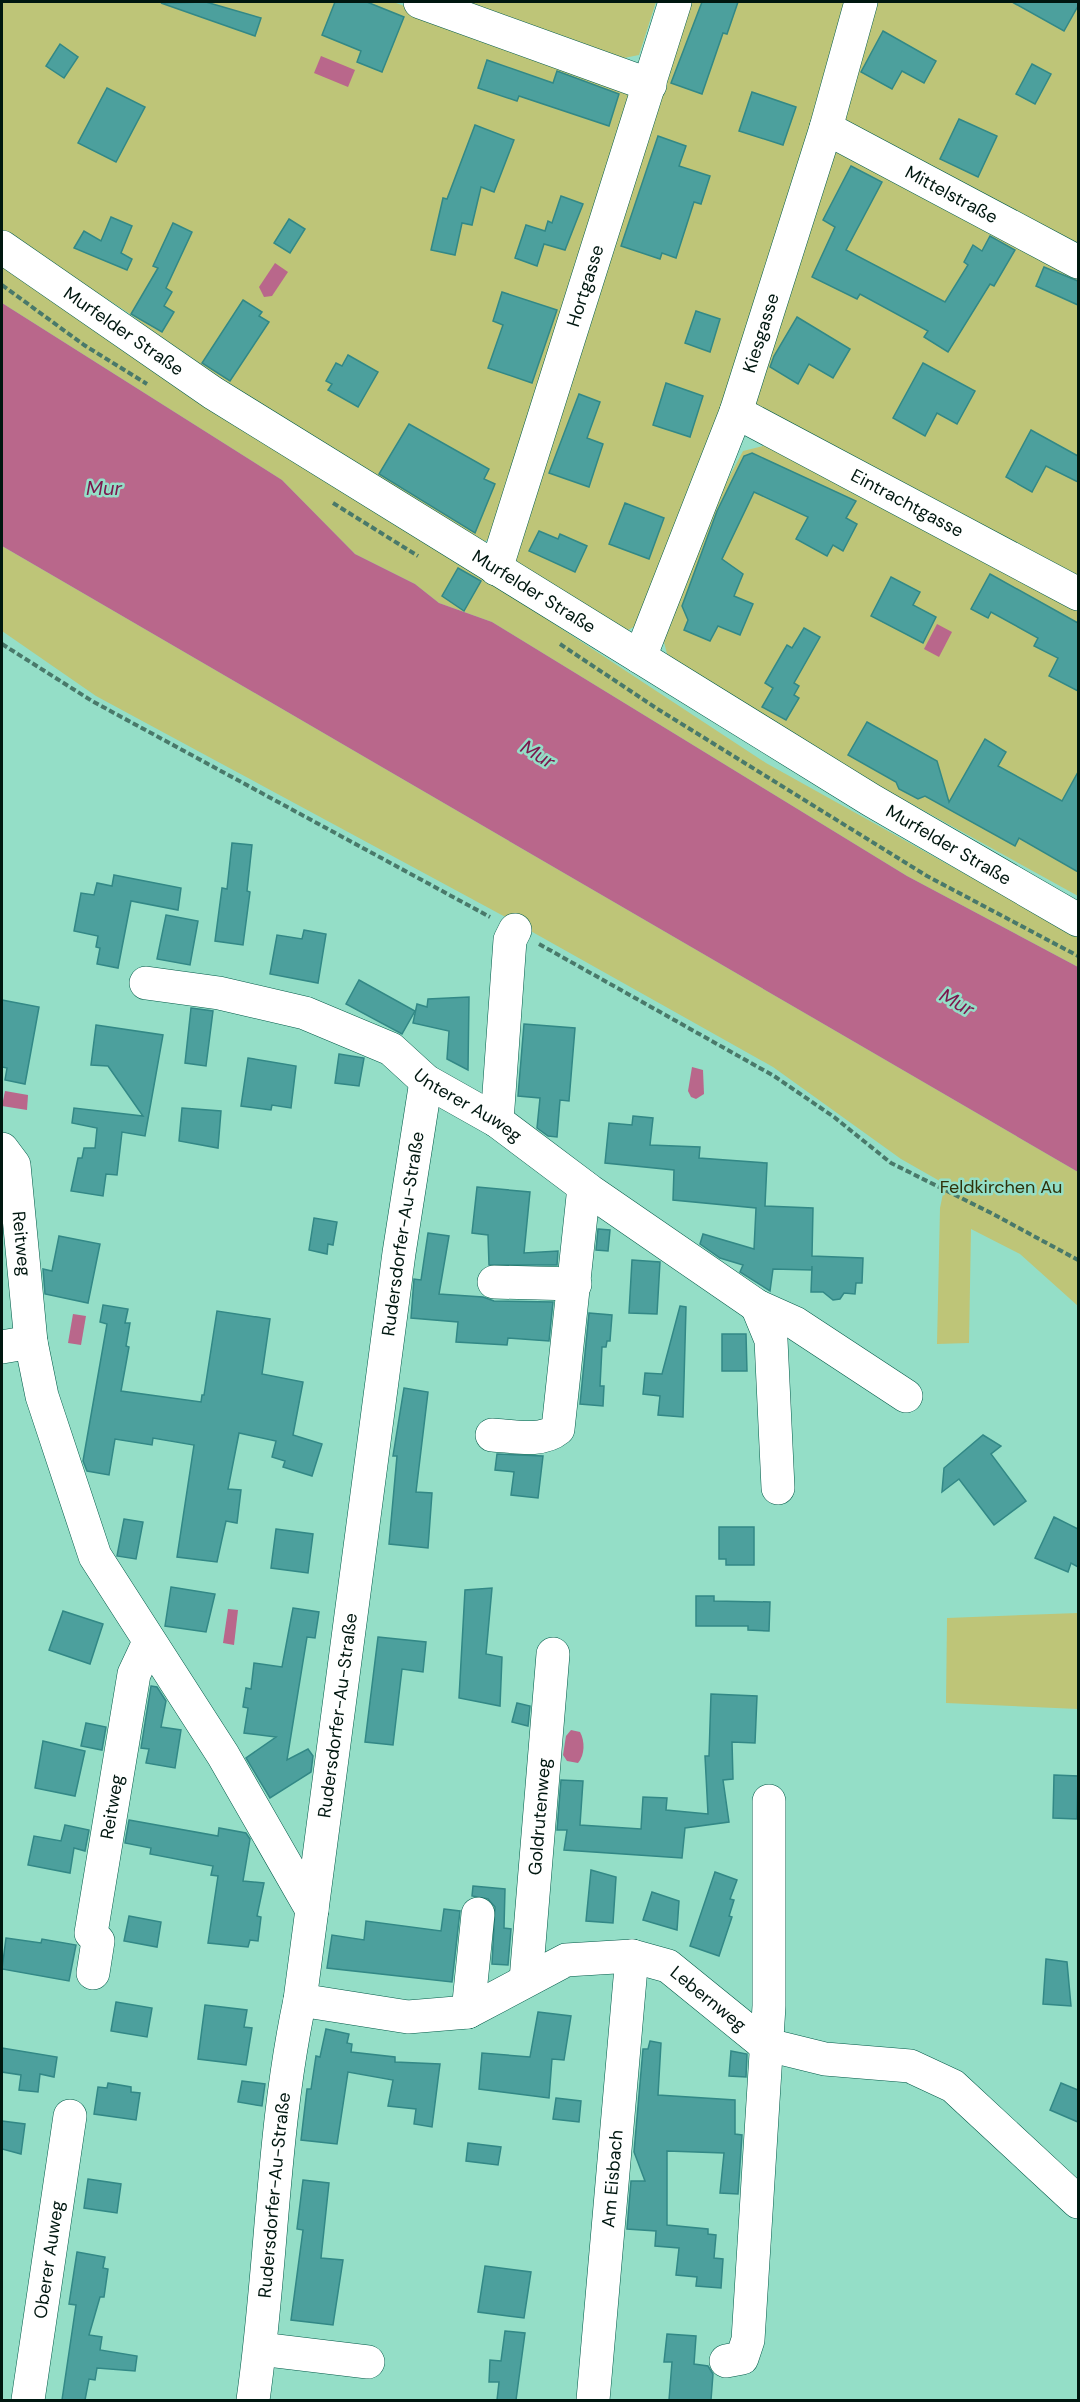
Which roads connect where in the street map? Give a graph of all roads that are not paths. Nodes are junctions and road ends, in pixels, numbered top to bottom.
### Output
1 (420, 2) edge
2 (675, 2) edge
3 (861, 2) edge
4 (650, 85) junction
5 (826, 128) junction
6 (2, 247) edge
7 (1078, 262) edge
8 (736, 412) junction
9 (496, 569) junction
10 (1078, 594) edge
11 (640, 657) junction
12 (1078, 920) edge
13 (515, 930) road end
14 (146, 983) dead end
15 (426, 1081) junction
16 (496, 1121) junction
17 (2, 1149) edge
18 (584, 1187) junction
19 (494, 1282) dead end
20 (574, 1284) junction
21 (757, 1306) junction
22 (16, 1345) edge
23 (906, 1396) dead end
24 (492, 1435) dead end
25 (778, 1488) dead end
26 (149, 1641) junction
27 (553, 1654) dead end
28 (769, 1801) dead end
29 (312, 1910) junction
30 (478, 1914) dead end
31 (632, 1956) junction
32 (93, 1973) dead end
33 (526, 1980) junction
34 (300, 2000) junction
35 (468, 2013) junction
36 (765, 2044) junction
37 (70, 2116) dead end
38 (1078, 2202) edge
39 (260, 2349) junction
40 (726, 2361) dead end
41 (368, 2362) dead end
42 (28, 2400) edge
43 (253, 2400) edge
44 (593, 2400) edge

1 - 4 street
2 - 4 street, Hortgasse
3 - 5 street, Kiesgasse
4 - 9 street, Hortgasse
5 - 7 street, Mittelstraße
5 - 8 street, Kiesgasse
6 - 9 street, Murfelder Straße
8 - 10 street, Eintrachtgasse
8 - 11 street, Kiesgasse
9 - 11 street, Murfelder Straße
11 - 12 street, Murfelder Straße
13 - 16 street
14 - 15 street, Unterer Auweg
15 - 16 street, Unterer Auweg
15 - 29 street, Rudersdorfer-Au-Straße
16 - 18 street, Unterer Auweg
17 - 22 street, Reitweg
18 - 20 street
18 - 21 street, Unterer Auweg
19 - 20 street
20 - 24 street
21 - 23 street, Unterer Auweg
21 - 25 street
22 - 26 street, Reitweg
26 - 29 street, Reitweg
26 - 32 street, Reitweg
27 - 33 street, Goldrutenweg
28 - 36 street
29 - 34 street, Rudersdorfer-Au-Straße
30 - 35 street
31 - 33 street, Lebernweg
31 - 36 street, Lebernweg
31 - 44 street, Am Eisbach
33 - 35 street, Lebernweg
34 - 35 street, Lebernweg
34 - 39 street, Rudersdorfer-Au-Straße
36 - 38 street, Lebernweg
36 - 40 street
37 - 42 street, Oberer Auweg
39 - 41 street
39 - 43 street, Rudersdorfer-Au-Straße

